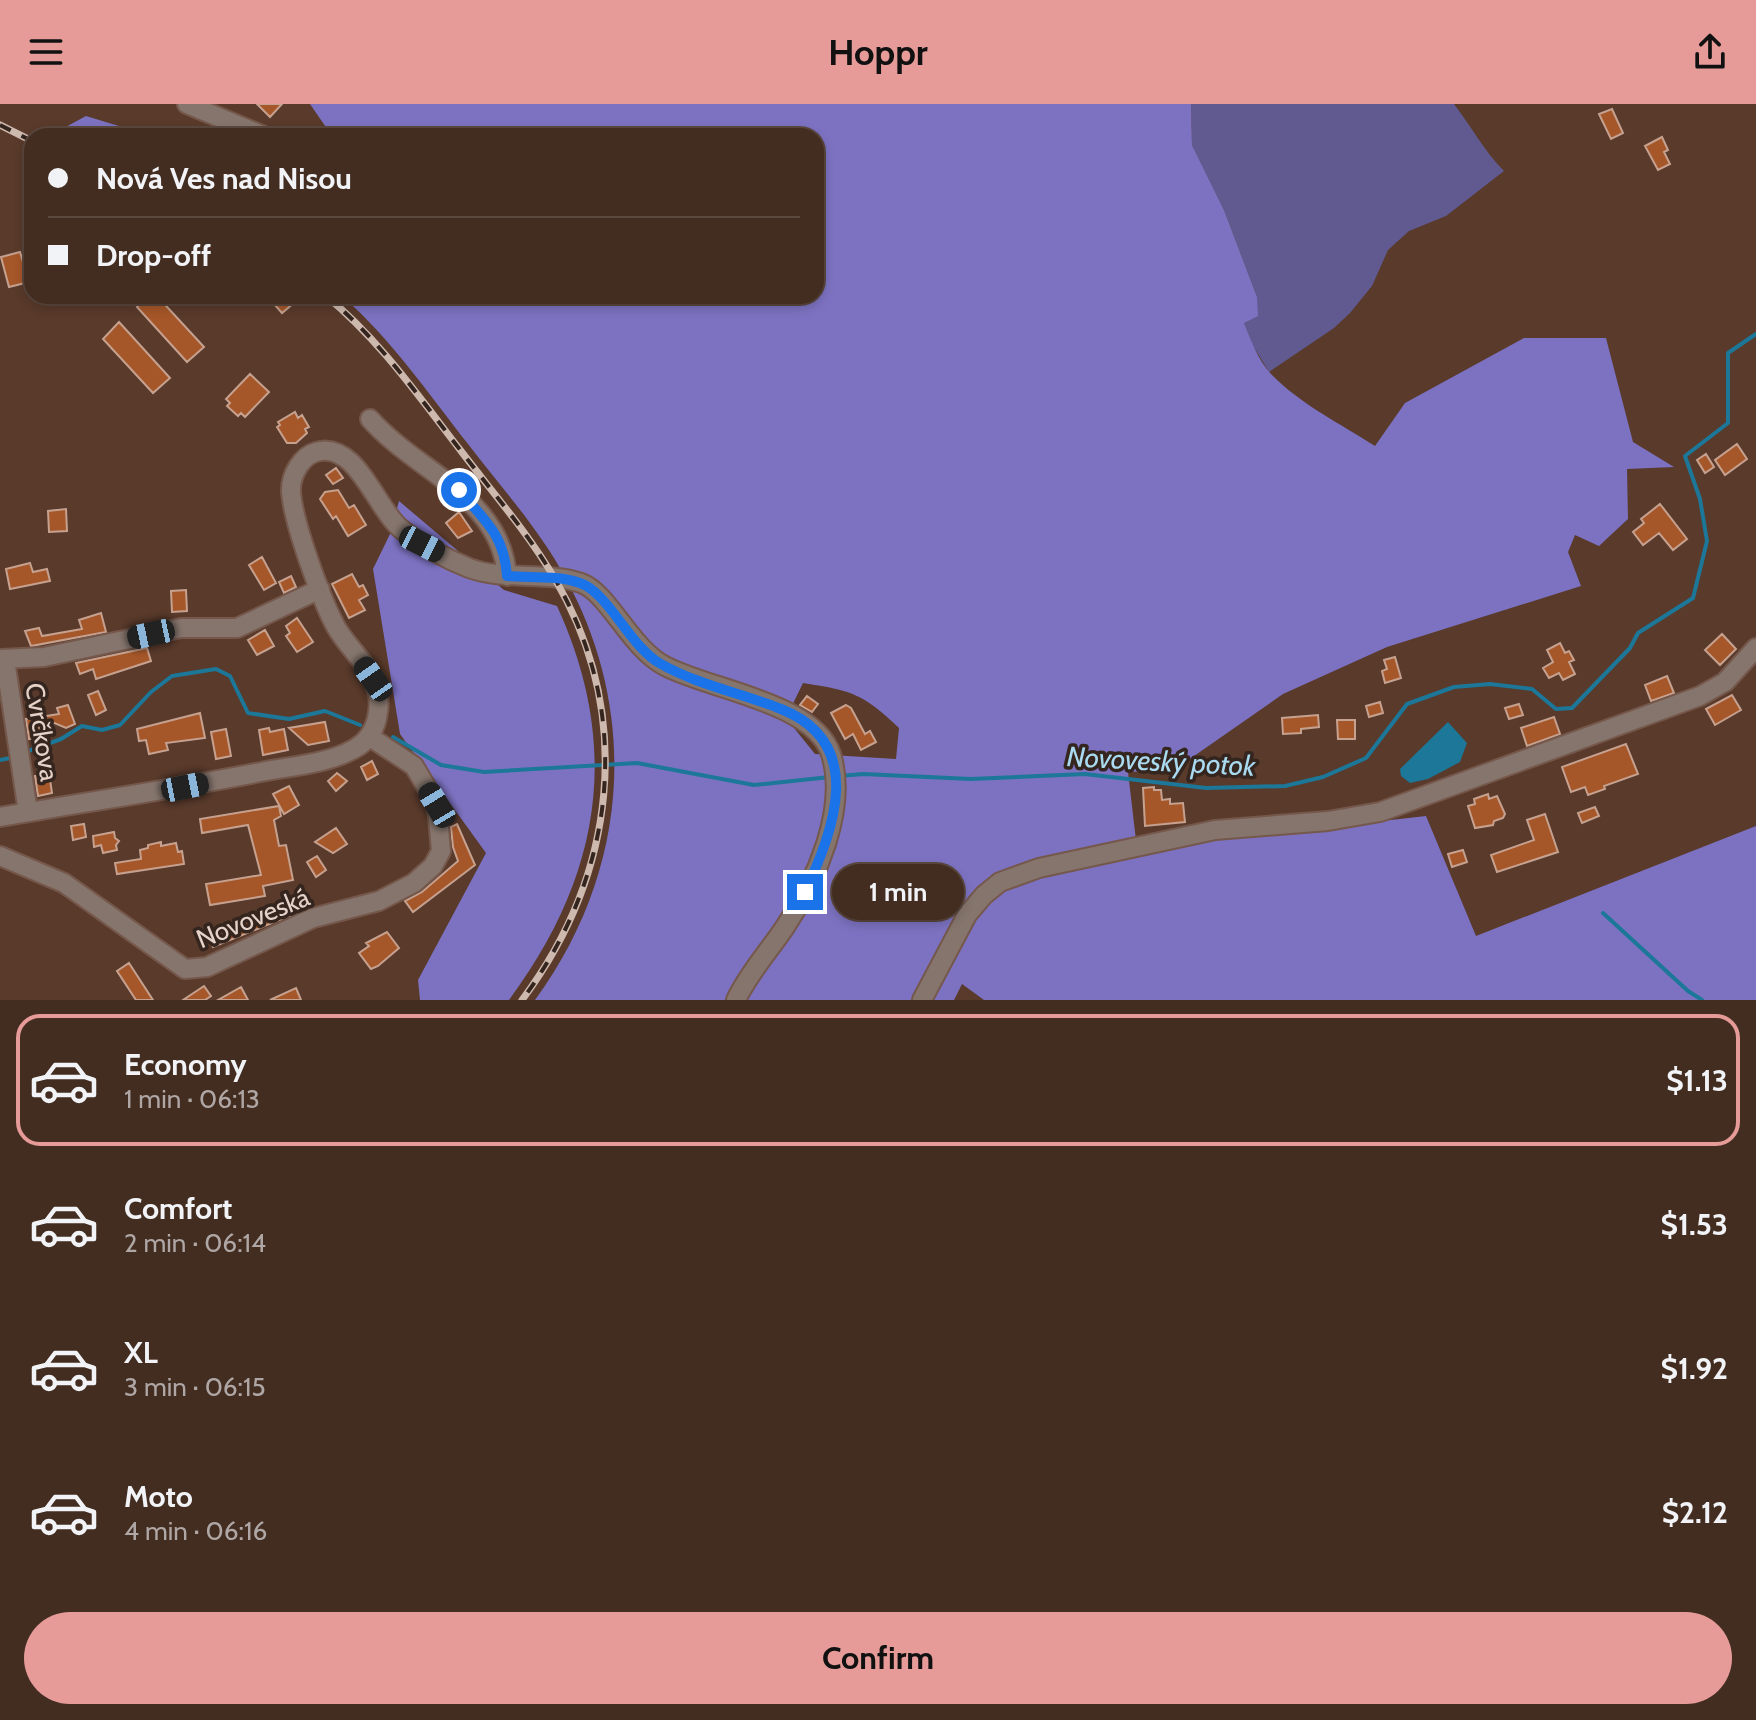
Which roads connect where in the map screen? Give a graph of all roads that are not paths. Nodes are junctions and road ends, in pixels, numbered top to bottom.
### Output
1 (187, 104) edge
2 (245, 128) edge
3 (370, 419) dead end
4 (507, 576) junction
5 (320, 589) junction
6 (1756, 648) edge
7 (2, 660) edge
8 (370, 737) junction
9 (28, 812) junction
10 (0, 817) edge
11 (0, 856) edge
12 (736, 1000) edge
13 (922, 1000) edge

1 - 2 street
3 - 4 street
4 - 5 street
4 - 12 street
5 - 7 street
5 - 8 street
6 - 13 street
7 - 9 street, Cvrčkova
8 - 9 street
8 - 11 street, Novoveská
9 - 10 street

